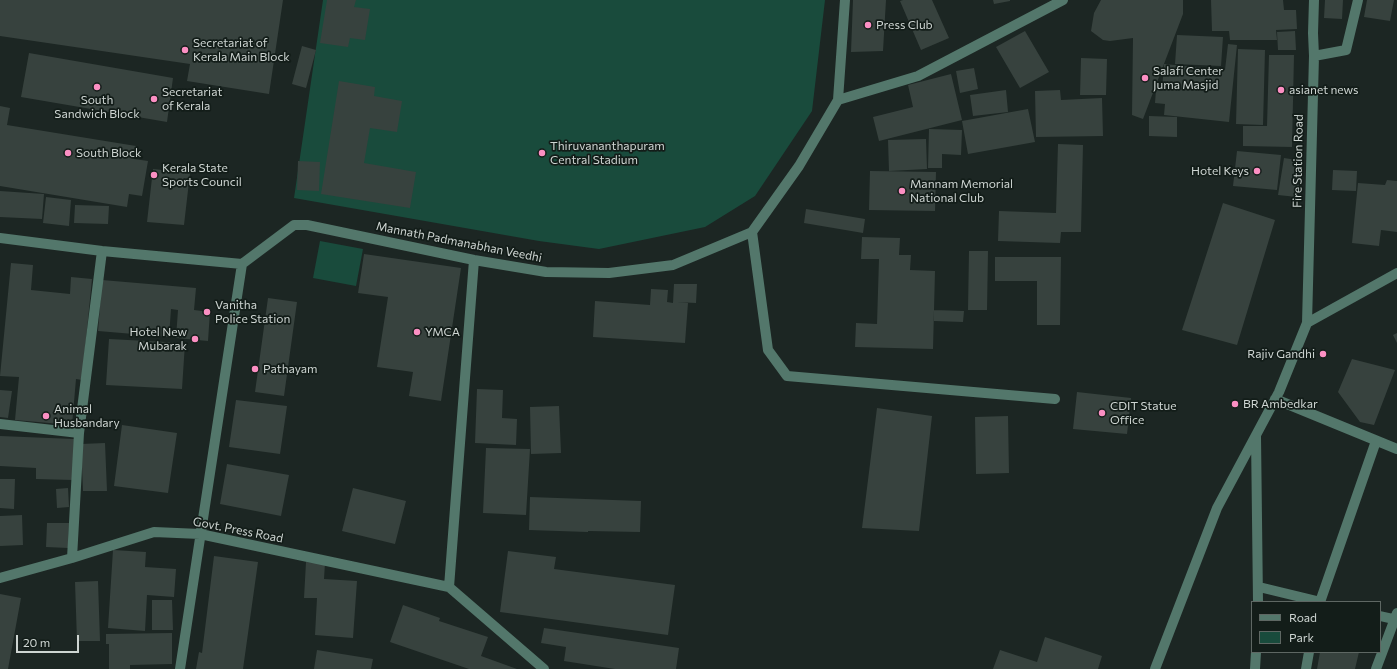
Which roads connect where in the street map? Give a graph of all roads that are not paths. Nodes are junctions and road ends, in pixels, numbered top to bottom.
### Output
1 (845, 0) edge
2 (1063, 0) edge
3 (1314, 0) edge
4 (1358, 0) edge
5 (1314, 56) junction
6 (838, 100) junction
7 (752, 232) junction
8 (0, 238) edge
9 (102, 251) junction
10 (474, 260) junction
11 (242, 264) junction
12 (1397, 274) edge
13 (1307, 323) junction
14 (1055, 399) dead end
15 (1275, 399) junction
16 (0, 424) edge
17 (80, 433) junction
18 (1256, 434) junction
19 (1376, 441) junction
20 (1397, 449) edge
21 (200, 534) junction
22 (72, 558) junction
23 (0, 578) edge
24 (450, 587) junction
25 (1259, 587) junction
26 (1258, 601) edge
27 (1316, 601) edge
28 (1320, 601) edge
29 (1381, 616) edge
30 (1396, 618) edge
31 (1256, 653) edge
32 (1309, 653) edge
33 (180, 669) edge
34 (544, 669) edge
35 (1155, 669) edge
36 (1255, 669) edge
37 (1306, 669) edge
38 (1376, 669) edge

1 - 6 street
2 - 6 street
3 - 5 street, Fire Station Road
4 - 5 street
5 - 13 street, Fire Station Road
6 - 7 street
7 - 10 street, Mannath Padmanabhan Veedhi
7 - 14 street
8 - 9 street
9 - 11 street
9 - 17 street
10 - 11 street, Mannath Padmanabhan Veedhi
10 - 24 street
11 - 21 street
12 - 13 street
13 - 15 street
15 - 18 street
15 - 19 street
16 - 17 street
17 - 22 street
18 - 25 street
18 - 35 street
19 - 20 street
19 - 28 street
21 - 22 street, Govt. Press Road
21 - 24 street, Govt. Press Road
21 - 33 street
22 - 23 street, Govt. Press Road
24 - 34 street
25 - 26 street
25 - 27 street
29 - 30 street
30 - 38 street
31 - 36 street
32 - 37 street

